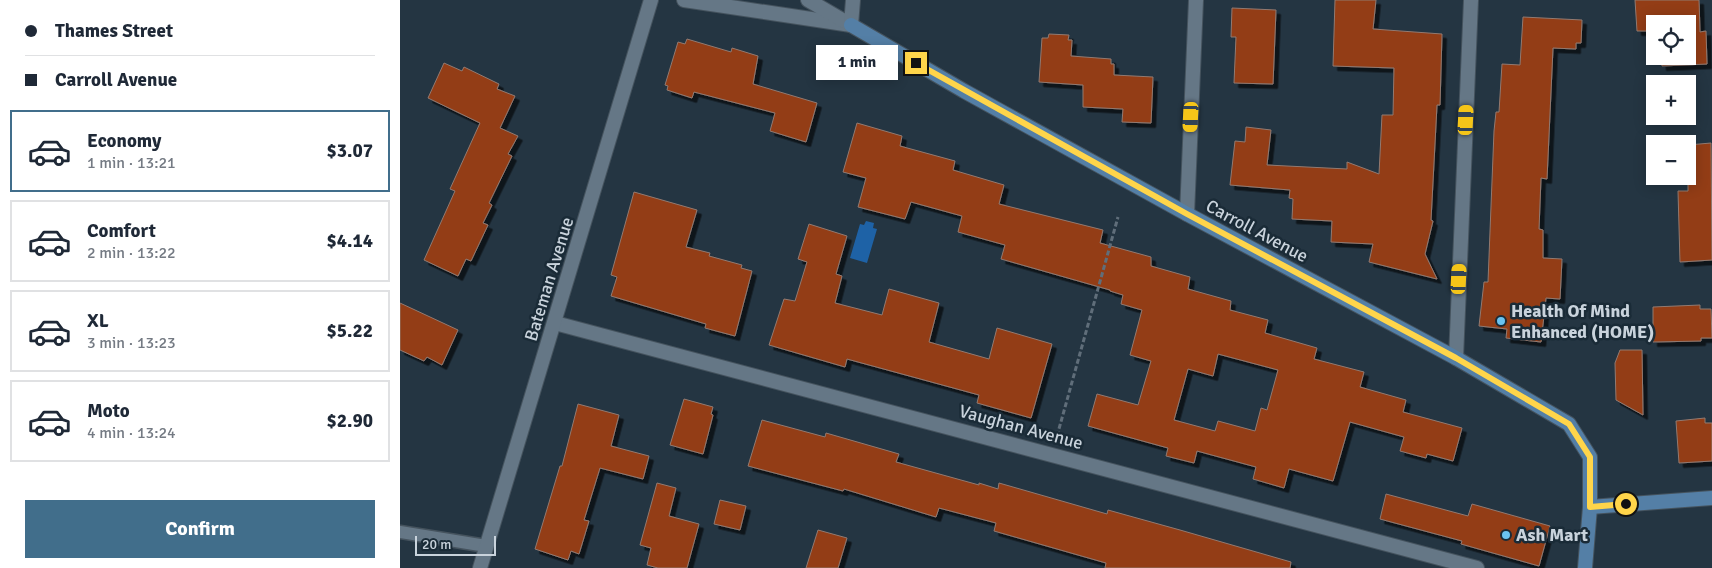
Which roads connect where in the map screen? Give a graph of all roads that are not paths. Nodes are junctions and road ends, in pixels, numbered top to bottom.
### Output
1 (651, 0) edge
2 (684, 0) edge
3 (808, 0) edge
4 (853, 0) edge
5 (1196, 0) edge
6 (1472, 0) edge
7 (851, 25) junction
8 (1187, 214) junction
9 (555, 323) junction
10 (1456, 358) junction
11 (1712, 498) edge
12 (1590, 507) junction
13 (400, 532) edge
14 (486, 546) junction
15 (480, 568) edge
16 (1477, 568) edge
17 (1585, 568) edge

1 - 9 street, Bateman Avenue
2 - 7 street, Carroll Avenue
3 - 7 street, Carroll Avenue
4 - 7 street
5 - 8 street
6 - 10 street
7 - 8 main road, Carroll Avenue
8 - 10 main road, Carroll Avenue
9 - 14 street, Bateman Avenue
9 - 16 street, Vaughan Avenue
10 - 12 main road, Carroll Avenue
11 - 12 main road
12 - 17 main road, Carroll Avenue
13 - 14 lane
14 - 15 street, Bateman Avenue

